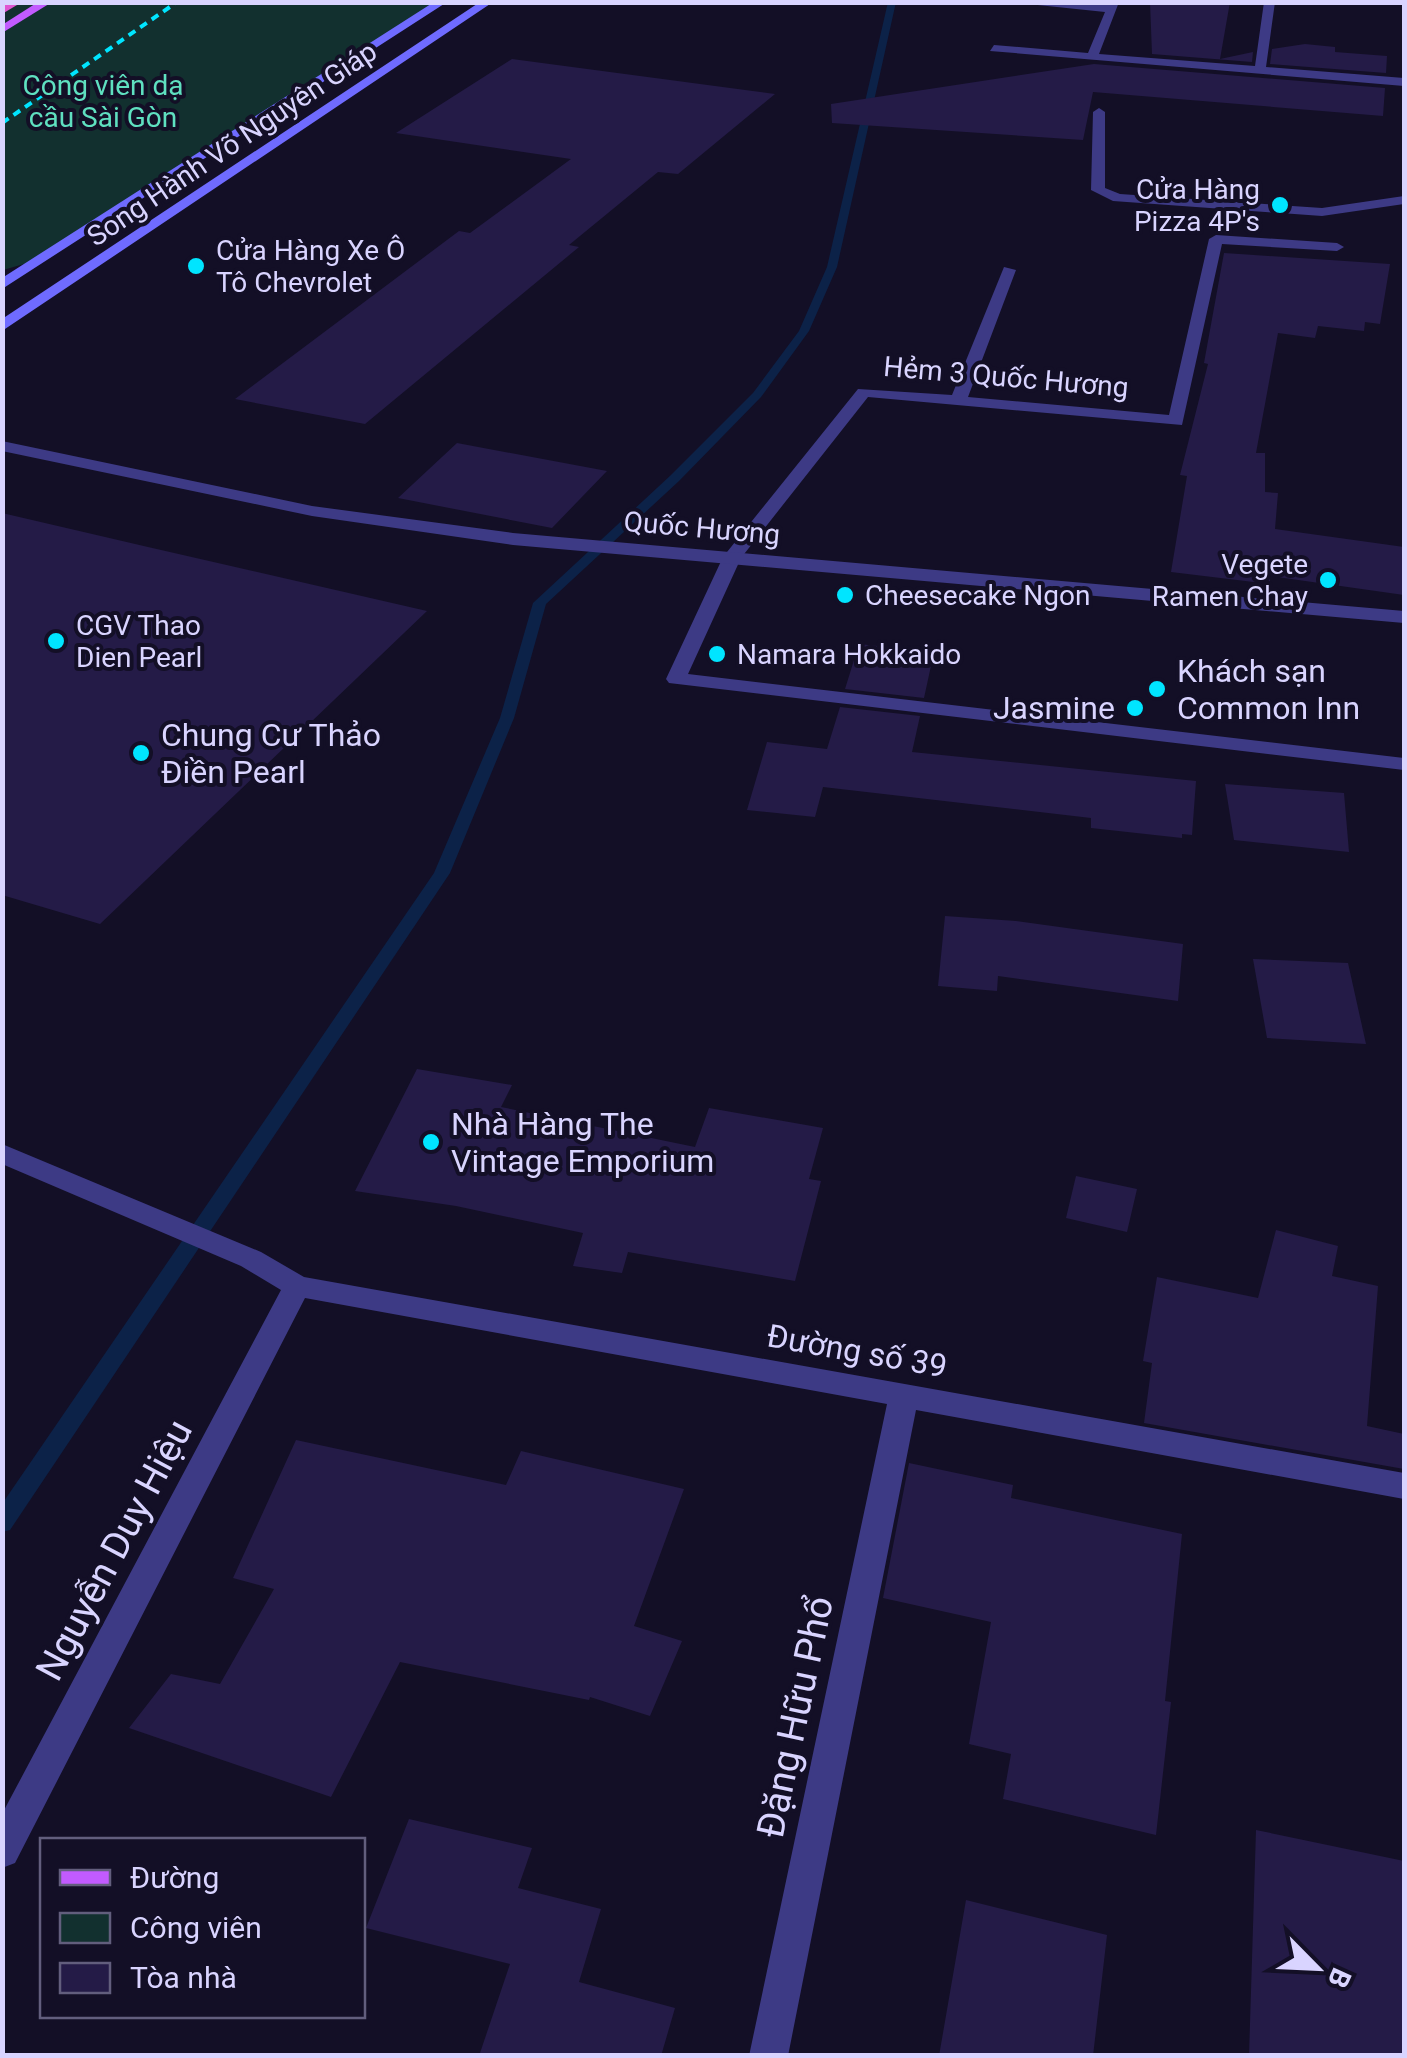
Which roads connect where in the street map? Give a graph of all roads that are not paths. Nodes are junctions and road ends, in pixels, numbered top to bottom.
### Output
1 (16, 2) edge
2 (47, 2) edge
3 (442, 2) edge
4 (488, 2) edge
5 (1015, 2) edge
6 (1270, 2) edge
7 (1113, 6) edge
8 (2, 10) edge
9 (2, 30) edge
10 (994, 49) dead end
11 (1092, 58) junction
12 (1260, 70) junction
13 (1404, 82) edge
14 (1099, 112) dead end
15 (1404, 200) edge
16 (1337, 247) dead end
17 (1010, 270) dead end
18 (2, 285) edge
19 (2, 326) edge
20 (958, 400) junction
21 (2, 446) edge
22 (732, 557) junction
23 (1404, 617) edge
24 (1404, 764) edge
25 (2, 1154) edge
26 (297, 1286) junction
27 (904, 1396) junction
28 (1404, 1486) edge
29 (2, 1851) edge
30 (768, 2056) edge

1 - 8 highway
2 - 9 main road
3 - 18 main road, Song Hành Võ Nguyên Giáp
4 - 19 main road, Song Hành Võ Nguyên Giáp
5 - 7 street
6 - 12 street
7 - 11 street
10 - 11 street
11 - 12 street
12 - 13 street
14 - 15 street
16 - 20 street, Hẻm 3 Quốc Hương
17 - 20 street
20 - 22 street, Hẻm 3 Quốc Hương
21 - 22 street, Quốc Hương
22 - 23 street, Quốc Hương
22 - 24 street
25 - 26 street
26 - 27 street, Đường số 39
26 - 29 street, Nguyễn Duy Hiệu
27 - 28 street, Đường số 39
27 - 30 street, Đặng Hữu Phổ

